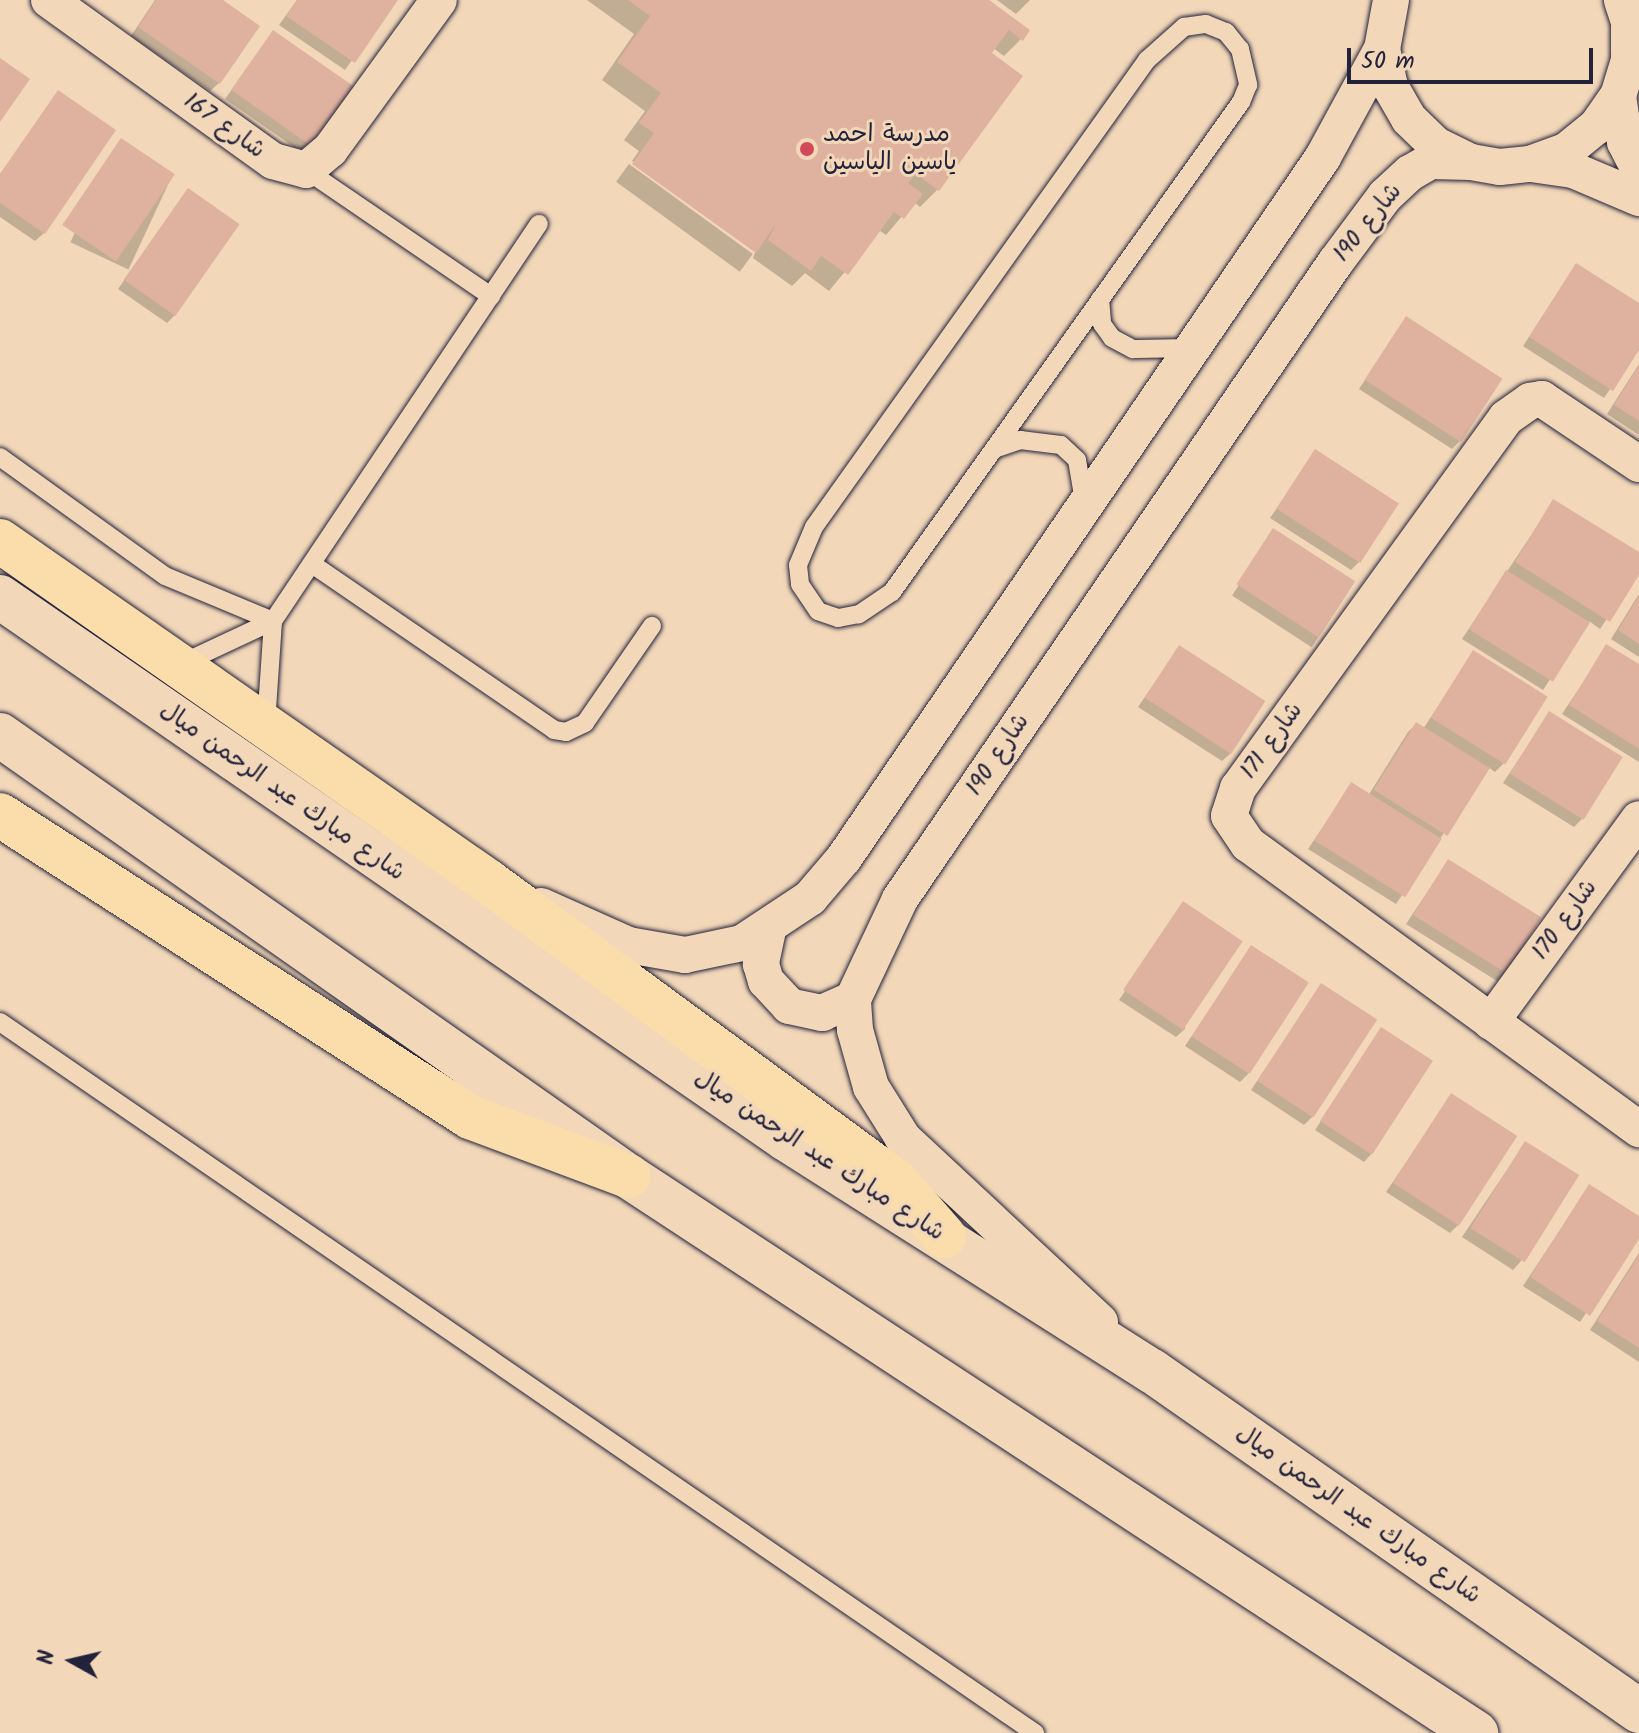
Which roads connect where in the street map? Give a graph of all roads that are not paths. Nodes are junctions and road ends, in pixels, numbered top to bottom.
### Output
1 (49, 0) edge
2 (439, 0) edge
3 (1391, 0) edge
4 (1622, 0) edge
5 (1382, 49) junction
6 (1618, 96) junction
7 (1471, 162) junction
8 (1530, 164) junction
9 (1639, 169) edge
10 (306, 170) junction
11 (1639, 198) edge
12 (539, 224) dead end
13 (491, 296) junction
14 (1100, 299) junction
15 (1192, 348) junction
16 (994, 449) junction
17 (0, 457) edge
18 (1639, 464) edge
19 (1085, 504) junction
20 (0, 541) edge
21 (312, 564) junction
22 (0, 597) edge
23 (273, 621) junction
24 (652, 626) dead end
25 (178, 666) junction
26 (266, 728) junction
27 (0, 735) edge
28 (0, 815) edge
29 (1639, 819) edge
30 (489, 882) junction
31 (768, 930) junction
32 (853, 999) junction
33 (0, 1022) edge
34 (1491, 1022) junction
35 (1639, 1129) edge
36 (628, 1176) junction
37 (944, 1236) junction
38 (1152, 1371) junction
39 (1639, 1711) edge
40 (1035, 1733) edge
41 (1476, 1733) edge

1 - 10 street, شارع 167
2 - 10 street
3 - 5 street
4 - 6 street
5 - 7 street
5 - 15 street
6 - 8 street
6 - 9 street
7 - 8 street, شارع 190
7 - 32 street, شارع 190
8 - 11 street, شارع 190
10 - 13 lane
12 - 13 lane
13 - 21 lane
14 - 15 lane
14 - 16 lane
14 - 16 lane
15 - 19 street
16 - 19 lane
17 - 23 lane
18 - 34 street, شارع 171
19 - 31 street
20 - 25 highway
21 - 23 lane
21 - 24 lane
22 - 37 main road, شارع مبارك عبد الرحمن ميال
23 - 25 lane
23 - 26 lane
25 - 26 highway
26 - 30 highway
27 - 36 main road
28 - 36 highway
29 - 34 street, شارع 170
30 - 31 street
30 - 37 highway
31 - 32 street
32 - 38 street
33 - 40 lane
34 - 35 street, شارع 171
36 - 41 main road
37 - 38 main road, شارع مبارك عبد الرحمن ميال
38 - 39 main road, شارع مبارك عبد الرحمن ميال

